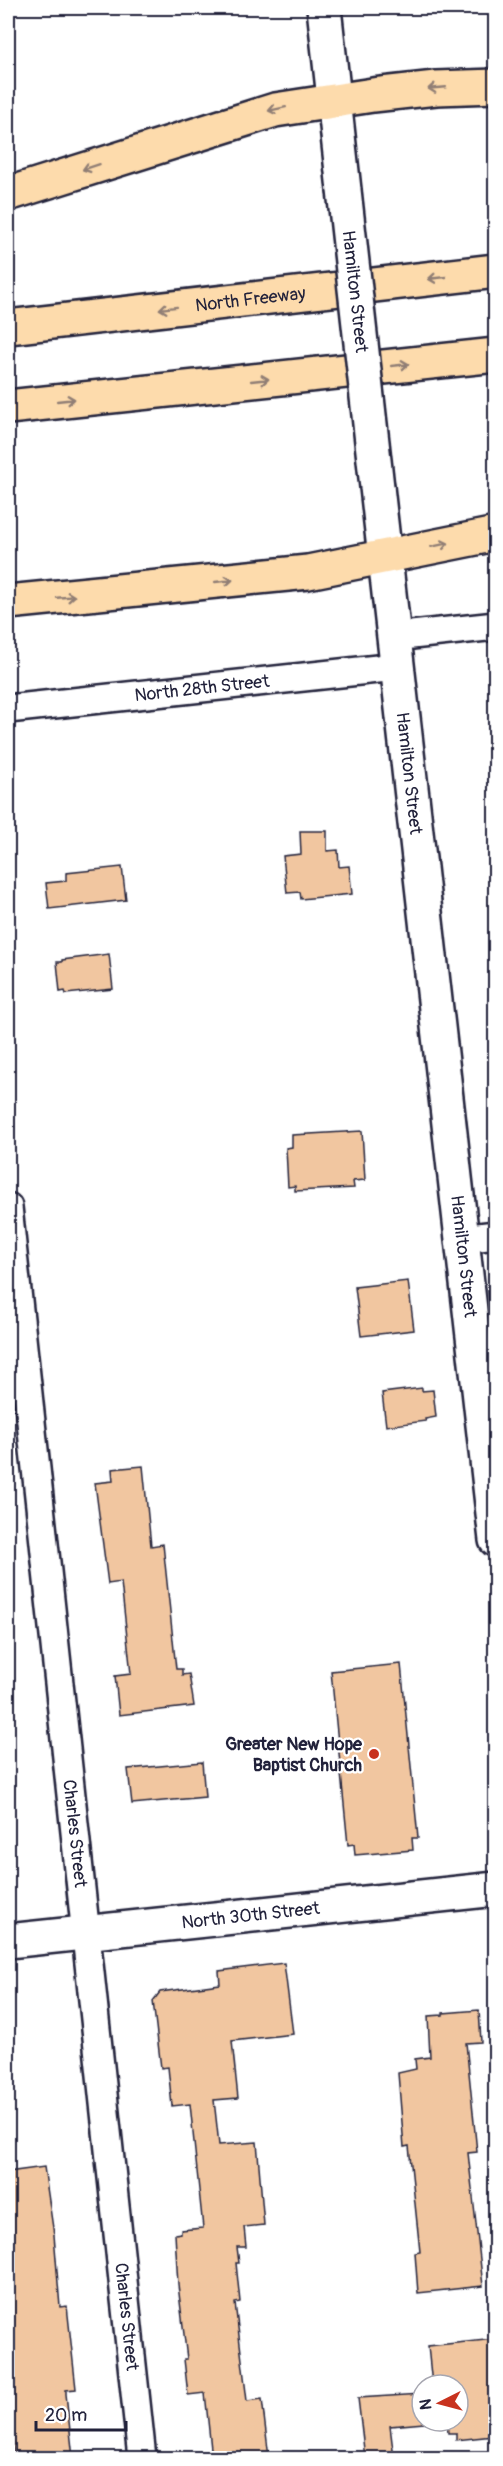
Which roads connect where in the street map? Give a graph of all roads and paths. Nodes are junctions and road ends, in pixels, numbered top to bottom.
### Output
1 (324, 8) edge
2 (495, 86) edge
3 (334, 99) junction
4 (8, 194) edge
5 (495, 271) edge
6 (8, 327) edge
7 (495, 355) edge
8 (8, 406) edge
9 (495, 534) edge
10 (384, 557) junction
11 (8, 602) edge
12 (495, 626) edge
13 (395, 652) junction
14 (8, 709) edge
15 (8, 1207) edge
16 (495, 1235) edge
17 (461, 1239) junction
18 (495, 1540) edge
19 (495, 1889) edge
20 (84, 1932) junction
21 (8, 1941) edge
22 (142, 2458) edge

1 - 3 main road, Hamilton Street
2 -> 3 highway
3 -> 4 highway
3 - 10 main road, Hamilton Street, bridge
5 -> 6 highway, North Freeway
8 -> 7 highway
10 -> 9 highway
11 -> 10 highway
10 - 13 main road, Hamilton Street
12 - 13 street, North 28th Street
13 - 14 street, North 28th Street
13 - 17 main road, Hamilton Street
15 - 20 street, Charles Street
16 - 17 street
17 - 18 main road, Hamilton Street
19 - 20 main road, North 30th Street
20 - 21 main road, North 30th Street
20 - 22 street, Charles Street

